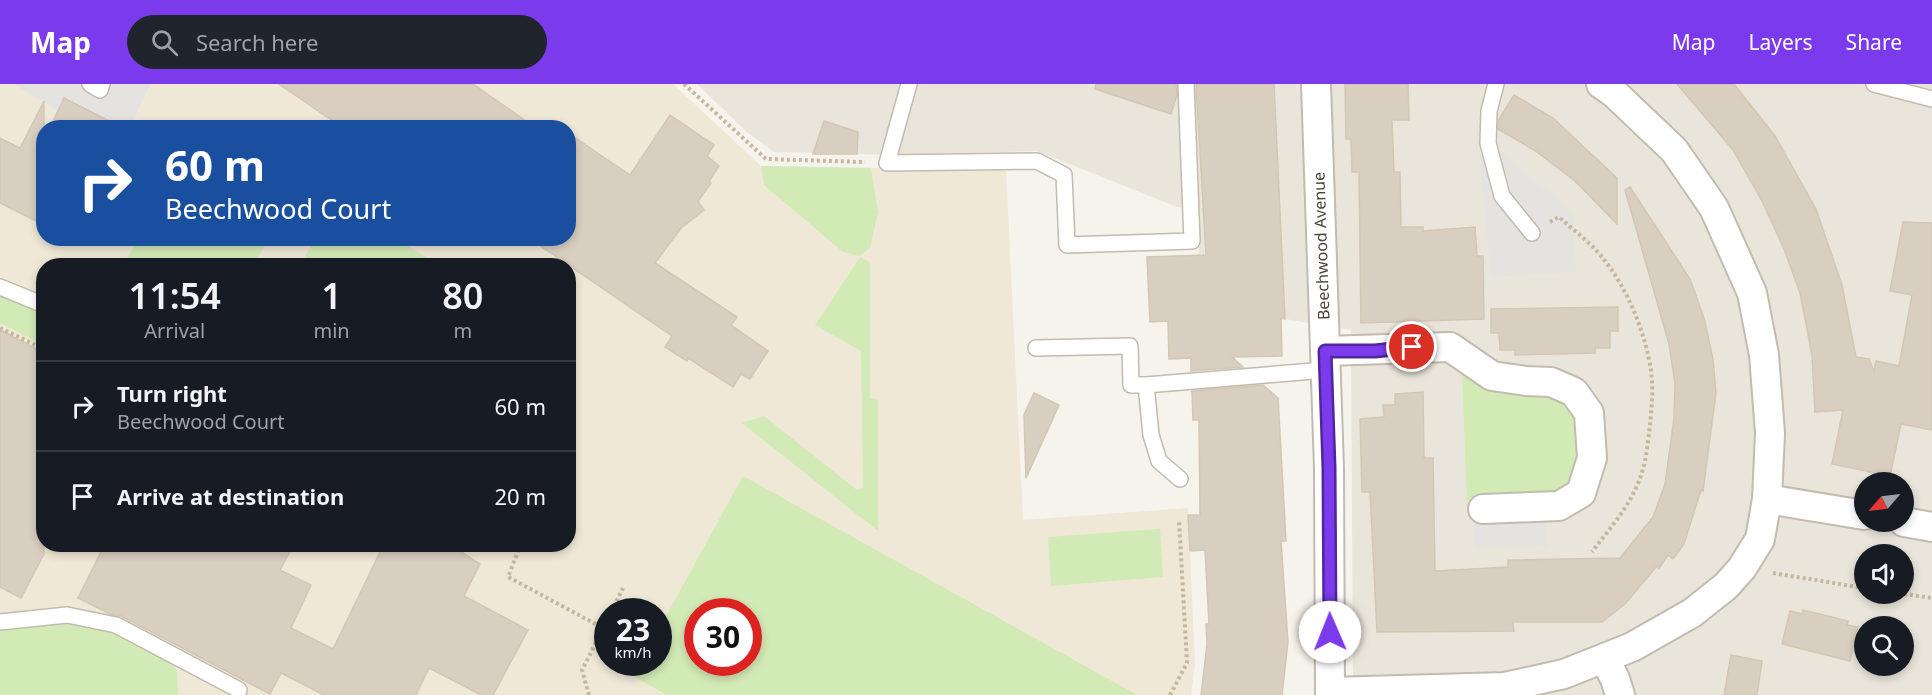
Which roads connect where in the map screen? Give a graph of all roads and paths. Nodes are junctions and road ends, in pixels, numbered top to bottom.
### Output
1 (90, 84) edge
2 (102, 84) edge
3 (684, 84) edge
4 (909, 84) edge
5 (1186, 84) edge
6 (1316, 84) edge
7 (1496, 84) edge
8 (1601, 84) edge
9 (1874, 84) edge
10 (1932, 99) edge
11 (887, 163) junction
12 (1532, 233) joint
13 (0, 287) edge
14 (36, 302) edge
15 (0, 328) edge
16 (36, 345) edge
17 (1036, 348) dead end
18 (1325, 360) junction
19 (1146, 385) junction
20 (1180, 478) dead end
21 (1767, 499) junction
22 (1484, 509) dead end
23 (1854, 513) edge
24 (1179, 520) dead end
25 (1914, 523) edge
26 (1932, 526) edge
27 (518, 552) edge
28 (1592, 552) dead end
29 (1742, 568) junction
30 (1854, 586) edge
31 (623, 588) dead end
32 (1914, 595) edge
33 (618, 598) edge
34 (1932, 598) edge
35 (0, 622) edge
36 (594, 622) edge
37 (594, 645) edge
38 (1605, 659) junction
39 (239, 690) dead end
40 (1330, 694) edge
41 (589, 695) edge
42 (1170, 695) edge
43 (1620, 695) edge

1 - 2 lane
3 - 11 path
4 - 11 lane
5 - 11 lane
6 - 18 street, Beechwood Avenue
7 - 12 lane
8 - 21 street
9 - 10 lane
12 - 28 path
13 - 14 lane
15 - 16 path
17 - 19 lane
18 - 19 lane
18 - 22 street
18 - 40 street, Beechwood Avenue
19 - 20 lane
21 - 23 street
21 - 29 street
24 - 42 path
25 - 26 street
27 - 36 path
29 - 30 path
29 - 38 street
31 - 33 path
32 - 34 path
35 - 39 lane
37 - 41 path
38 - 40 street
38 - 43 street

